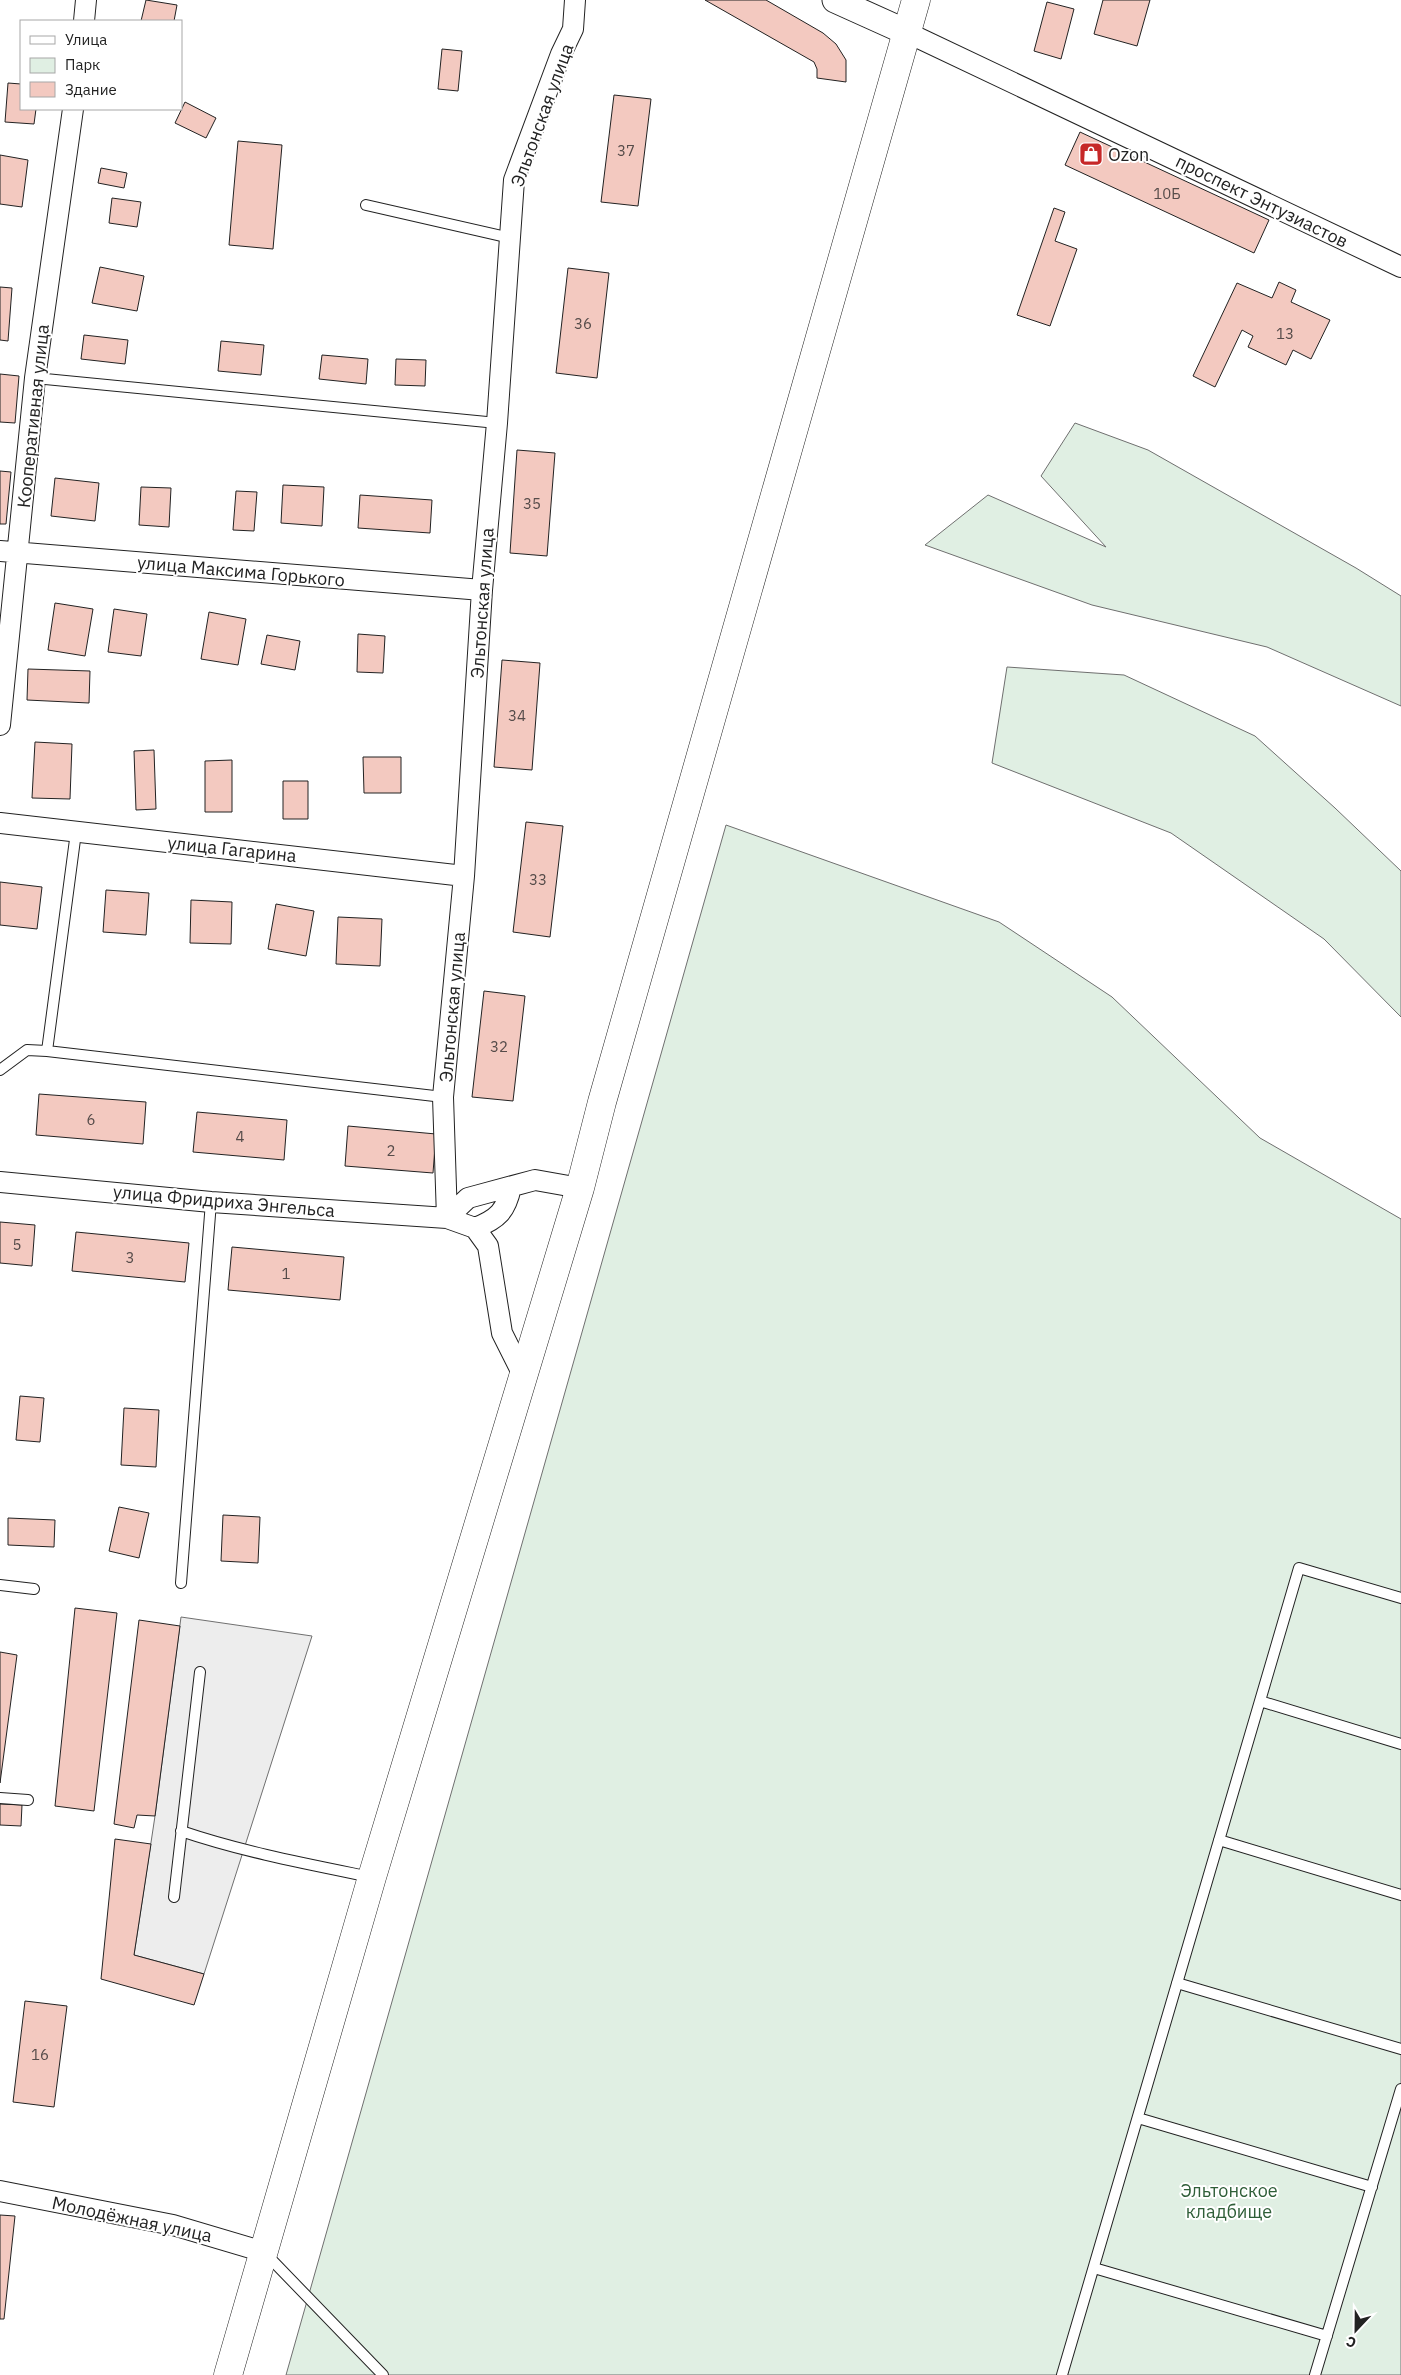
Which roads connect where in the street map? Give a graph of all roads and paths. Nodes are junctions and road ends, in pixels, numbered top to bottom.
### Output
1 (86, 0) edge
2 (575, 0) edge
3 (835, 0) edge
4 (916, 0) edge
5 (84, 20) edge
6 (906, 32) junction
7 (73, 110) edge
8 (366, 205) dead end
9 (510, 238) junction
10 (1401, 267) edge
11 (35, 378) junction
12 (498, 423) junction
13 (9, 552) edge
14 (482, 590) junction
15 (0, 725) edge
16 (0, 823) edge
17 (76, 832) junction
18 (464, 876) junction
19 (47, 1051) junction
20 (0, 1070) edge
21 (443, 1097) junction
22 (0, 1182) edge
23 (511, 1187) junction
24 (580, 1188) junction
25 (211, 1202) junction
26 (447, 1218) junction
27 (475, 1228) junction
28 (523, 1375) junction
29 (181, 1583) dead end
30 (0, 1584) edge
31 (34, 1589) dead end
32 (1401, 1598) edge
33 (200, 1672) dead end
34 (1260, 1701) junction
35 (1401, 1744) edge
36 (0, 1798) edge
37 (28, 1800) dead end
38 (181, 1831) junction
39 (1219, 1840) junction
40 (372, 1877) junction
41 (1401, 1895) edge
42 (174, 1897) dead end
43 (1177, 1983) junction
44 (1401, 2049) edge
45 (1401, 2089) edge
46 (1138, 2118) junction
47 (1372, 2187) junction
48 (0, 2191) edge
49 (264, 2252) junction
50 (1094, 2268) junction
51 (1327, 2336) junction
52 (228, 2375) edge
53 (382, 2375) edge
54 (1062, 2375) edge
55 (1315, 2375) edge

1 - 5 street
2 - 9 street, Эльтонская улица
3 - 6 street
4 - 6 main road
6 - 10 street, проспект Энтузиастов
6 - 24 main road
7 - 11 street, Кооперативная улица
8 - 9 lane
9 - 12 street, Эльтонская улица
11 - 12 lane
11 - 13 street, Кооперативная улица
12 - 14 street, Эльтонская улица
13 - 14 street, улица Максима Горького
13 - 15 street, Кооперативная улица
14 - 18 street, Эльтонская улица
16 - 17 street, улица Гагарина
17 - 18 street, улица Гагарина
17 - 19 lane
18 - 21 street, Эльтонская улица
19 - 20 lane
19 - 21 lane
21 - 26 street, Эльтонская улица
22 - 25 street, улица Фридриха Энгельса
23 - 24 street
23 - 26 street
23 - 27 street
24 - 28 main road
25 - 26 street, улица Фридриха Энгельса
25 - 29 lane
26 - 27 street, улица Фридриха Энгельса
27 - 28 street
28 - 40 main road
30 - 31 lane
32 - 34 lane
33 - 38 lane
34 - 35 lane
34 - 39 lane
36 - 37 lane
38 - 40 lane
38 - 42 lane
39 - 41 lane
39 - 43 lane
40 - 49 main road
43 - 44 lane
43 - 46 lane
45 - 47 lane
46 - 47 lane
46 - 50 lane
47 - 51 lane
48 - 49 street, Молодёжная улица
49 - 52 main road
49 - 53 lane
50 - 51 lane
50 - 54 lane
51 - 55 lane

